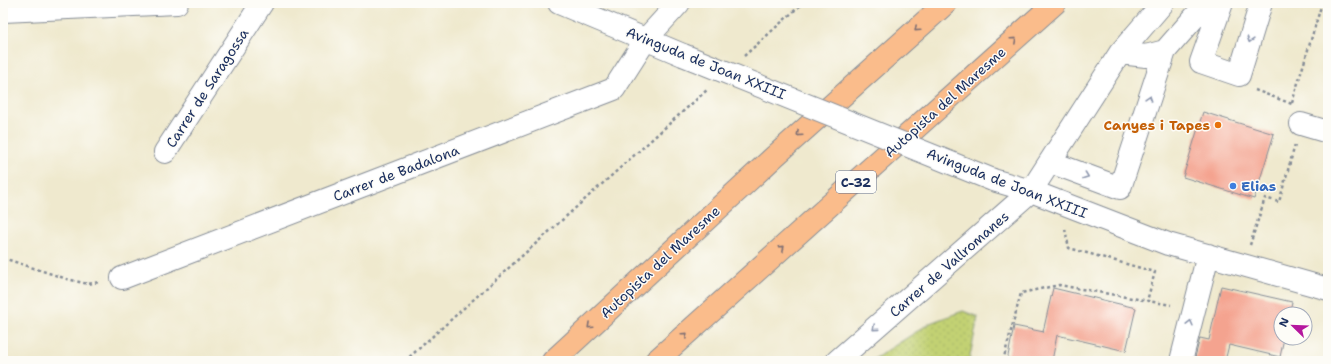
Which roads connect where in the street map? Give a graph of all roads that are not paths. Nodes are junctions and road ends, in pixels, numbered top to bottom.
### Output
1 (177, 3) edge
2 (262, 3) edge
3 (679, 3) edge
4 (946, 3) edge
5 (1055, 3) edge
6 (1163, 3) edge
7 (1207, 3) edge
8 (1222, 3) edge
9 (1261, 3) edge
10 (562, 4) edge
11 (3, 11) edge
12 (646, 39) junction
13 (1165, 51) junction
14 (1120, 54) junction
15 (1301, 124) road end
16 (1328, 132) edge
17 (165, 152) dead end
18 (1050, 162) junction
19 (1031, 191) junction
20 (1208, 255) junction
21 (122, 278) road end
22 (1328, 288) edge
23 (553, 361) edge
24 (656, 361) edge
25 (837, 361) edge
26 (1181, 361) edge

1 - 11 street
2 - 17 street, Carrer de Saragossa
3 - 12 street, Carrer de Badalona
4 -> 23 highway, Autopista del Maresme
24 -> 5 highway, Autopista del Maresme / C-32
6 - 14 street, Carrer de Vallromanes
7 - 13 street
9 -> 8 street
10 - 12 street, Avinguda de Joan XXIII
12 - 19 street, Avinguda de Joan XXIII, bridge
12 - 21 street, Carrer de Badalona
13 - 14 street
18 -> 13 street
14 - 18 street, Carrer de Vallromanes
15 - 16 street
18 - 19 street, Carrer de Vallromanes
19 - 20 street, Avinguda de Joan XXIII
19 -> 25 street, Carrer de Vallromanes
20 - 22 street, Avinguda de Joan XXIII
26 -> 20 street

